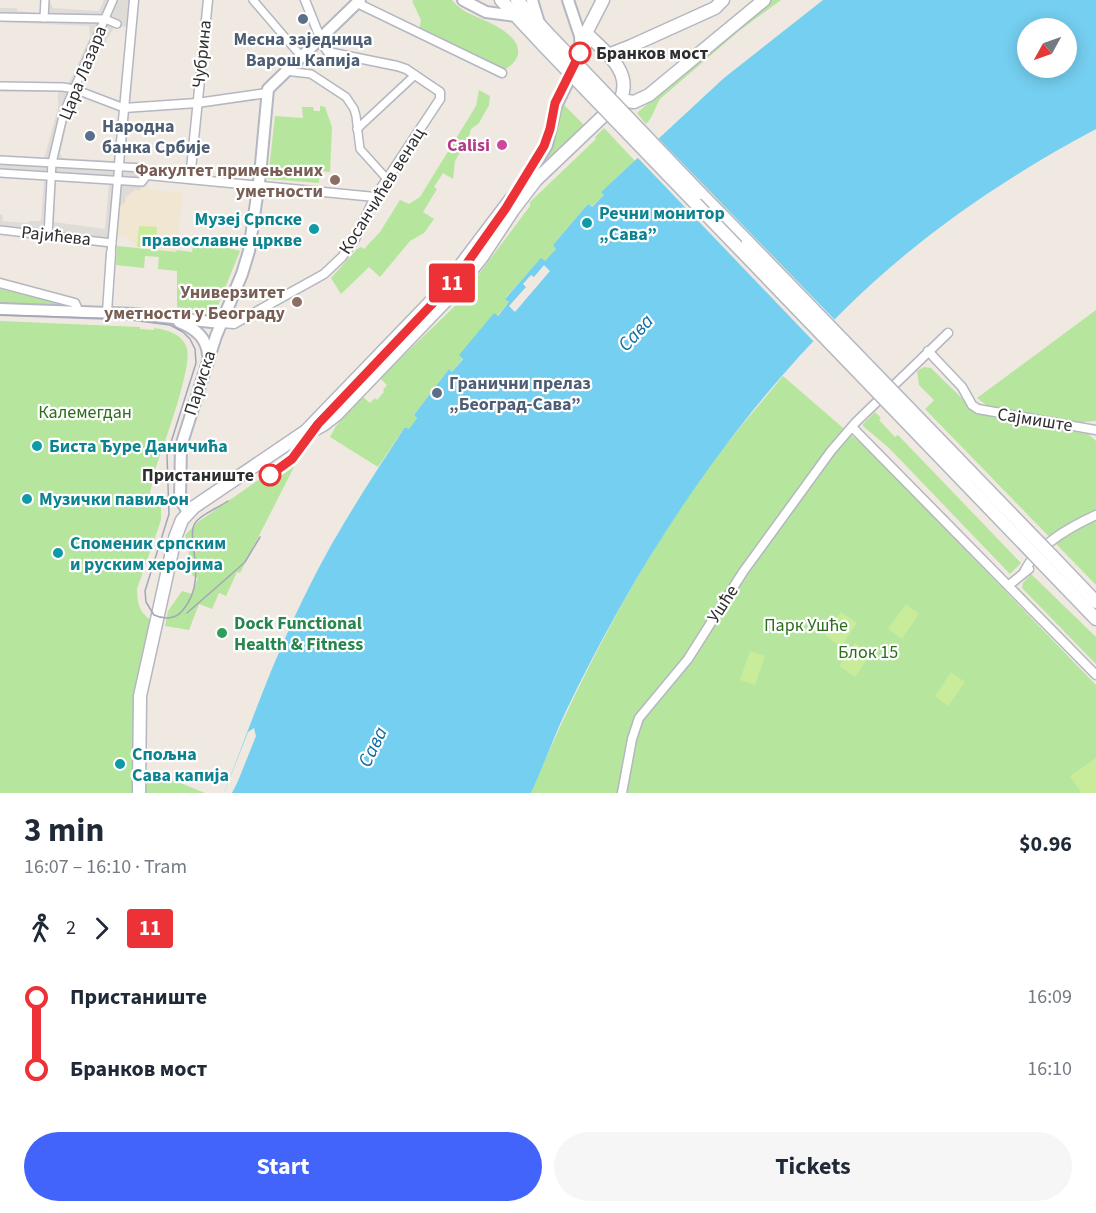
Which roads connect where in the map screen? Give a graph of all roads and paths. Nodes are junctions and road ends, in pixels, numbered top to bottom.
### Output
1 (45, 0) edge
2 (113, 0) edge
3 (134, 0) edge
4 (208, 0) edge
5 (253, 0) edge
6 (304, 0) edge
7 (463, 0) edge
8 (501, 0) edge
9 (517, 0) edge
10 (532, 0) edge
11 (568, 0) edge
12 (603, 0) edge
13 (725, 0) edge
14 (764, 0) edge
15 (358, 2) edge
16 (516, 16) junction
17 (0, 17) edge
18 (44, 18) junction
19 (574, 18) junction
20 (105, 19) junction
21 (117, 24) dead end
22 (540, 26) junction
23 (588, 35) junction
24 (320, 38) junction
25 (547, 42) junction
26 (608, 55) junction
27 (301, 56) junction
28 (581, 56) junction
29 (285, 71) junction
30 (502, 73) dead end
31 (415, 75) junction
32 (0, 86) edge
33 (74, 89) junction
34 (267, 93) junction
35 (620, 100) junction
36 (197, 103) junction
37 (124, 108) junction
38 (357, 129) junction
39 (0, 160) edge
40 (52, 163) junction
41 (119, 165) junction
42 (0, 173) edge
43 (147, 175) junction
44 (51, 176) junction
45 (190, 179) junction
46 (117, 180) junction
47 (387, 180) junction
48 (536, 180) junction
49 (259, 186) junction
50 (520, 190) junction
51 (375, 197) junction
52 (0, 230) edge
53 (48, 235) junction
54 (112, 243) junction
55 (111, 253) joint
56 (0, 283) edge
57 (0, 309) edge
58 (79, 312) junction
59 (107, 312) junction
60 (165, 317) junction
61 (221, 323) junction
62 (948, 333) dead end
63 (928, 351) junction
64 (208, 357) junction
65 (852, 427) junction
66 (1096, 430) edge
67 (300, 436) junction
68 (188, 512) junction
69 (1096, 515) edge
70 (1047, 560) junction
71 (1009, 585) junction
72 (1096, 602) edge
73 (1096, 619) edge
74 (1096, 675) edge
75 (139, 793) edge
76 (622, 793) edge

1 - 18 street
2 - 20 street, Цара Лазара
3 - 37 street
4 - 36 street, Чубрина
5 - 27 street
6 - 24 street
7 - 16 street
8 - 16 main road
9 - 22 main road
10 - 22 street
11 - 19 street
12 - 23 main road
13 - 26 main road
14 - 35 main road
15 - 24 street
15 - 30 street
16 - 25 main road
17 - 18 street
18 - 20 street
19 - 23 street
19 - 28 street
20 - 21 street, Цара Лазара
20 - 33 street, Цара Лазара
22 - 25 main road
23 - 26 main road
23 - 28 street
24 - 27 street
24 - 31 street, Косанчићев венац
25 - 70 main road, bridge
26 - 35 main road
27 - 29 street
28 - 50 street
29 - 34 street
29 - 38 street
31 - 38 street
31 - 47 street, Косанчићев венац
32 - 33 street
33 - 37 street
33 - 40 street, Цара Лазара
34 - 36 street
34 - 49 street
35 - 48 main road
36 - 37 street
36 - 45 street, Чубрина
37 - 41 street
38 - 47 street
39 - 40 street
40 - 41 street
40 - 44 street, Цара Лазара
41 - 43 street
41 - 46 street
42 - 44 street
43 - 45 street
43 - 46 street
44 - 46 street
44 - 53 street, Цара Лазара
45 - 49 street
46 - 54 street
47 - 51 street, Косанчићев венац
48 - 50 main road
48 - 67 main road
49 - 51 street
49 - 61 street
50 - 67 main road
51 - 61 street, Косанчићев венац
52 - 53 street, Рајићева
53 - 54 street, Рајићева
54 - 55 street
55 - 59 street
56 - 58 street
57 - 58 street, Париска
58 - 59 street, Париска
59 - 60 street, Париска
60 - 61 street, Париска
60 - 64 street
61 - 64 street, Париска
62 - 63 street, Ушће
63 - 65 street, Ушће
63 - 66 street, Сајмиште
64 - 68 street, Париска
65 - 71 street
65 - 76 street, Ушће
67 - 68 main road
68 - 75 main road
69 - 71 street
70 - 72 main road
70 - 73 main road
71 - 74 street

